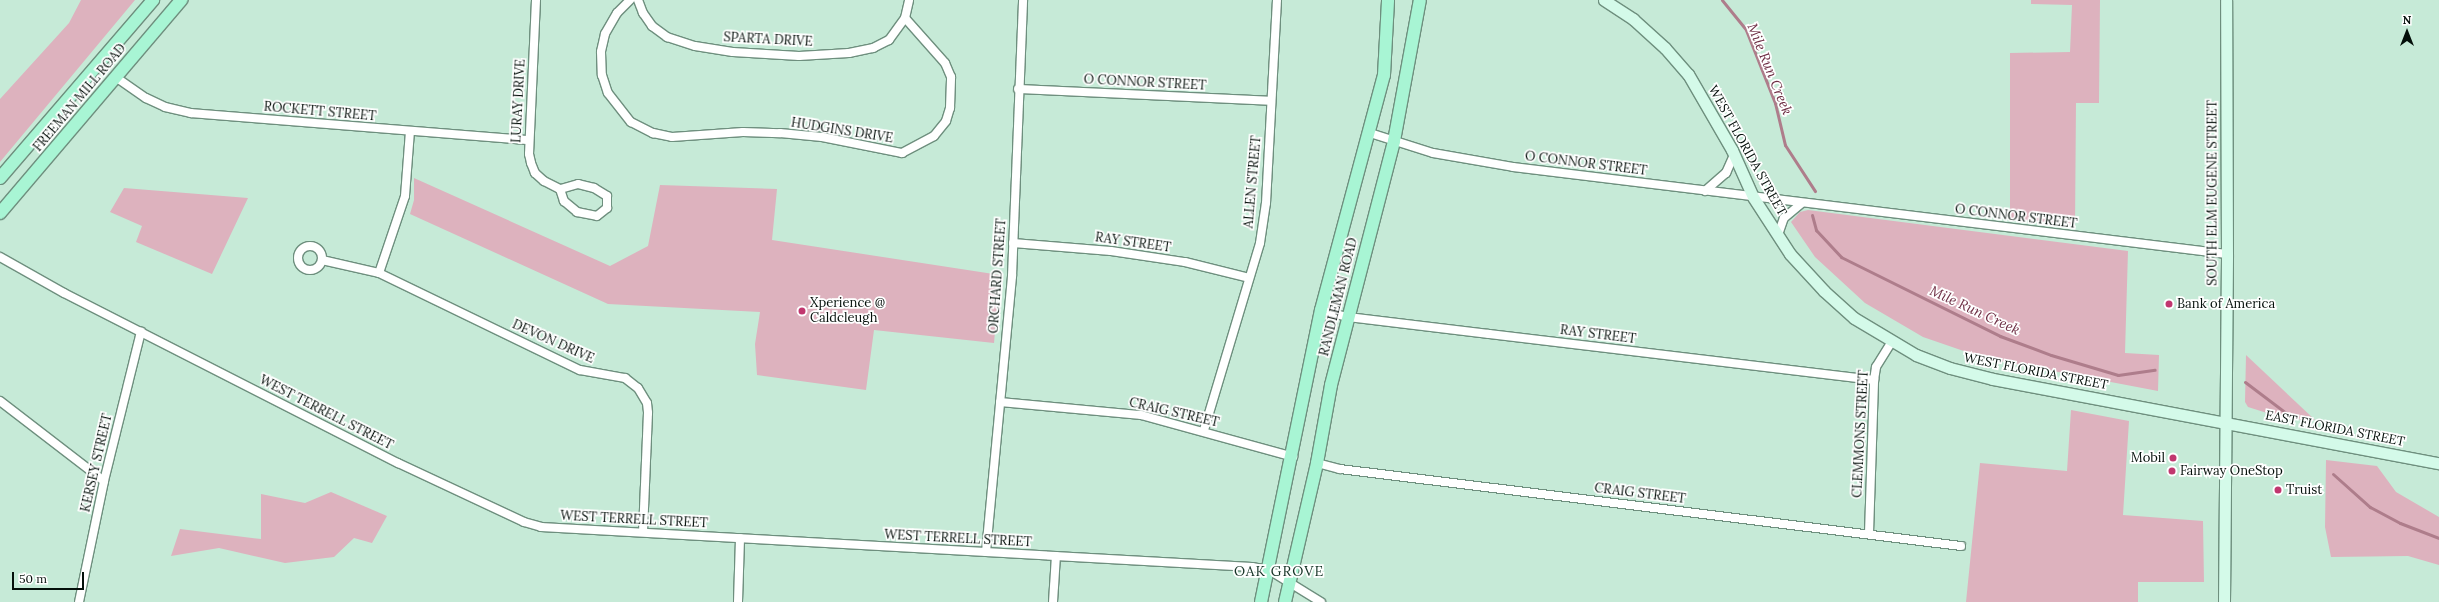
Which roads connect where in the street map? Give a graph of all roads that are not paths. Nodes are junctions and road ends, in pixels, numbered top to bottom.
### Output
1 (153, 0) edge
2 (181, 0) edge
3 (536, 0) edge
4 (630, 0) edge
5 (638, 0) edge
6 (909, 0) edge
7 (1023, 0) edge
8 (1277, 0) edge
9 (1388, 0) edge
10 (1420, 0) edge
11 (1604, 0) edge
12 (2226, 0) edge
13 (905, 18) junction
14 (117, 78) junction
15 (1018, 89) junction
16 (1271, 101) junction
17 (410, 131) junction
18 (1370, 133) junction
19 (529, 140) junction
20 (1394, 141) junction
21 (1734, 155) junction
22 (0, 178) edge
23 (560, 190) junction
24 (1706, 191) junction
25 (1753, 198) junction
26 (1802, 203) junction
27 (0, 213) edge
28 (1778, 235) junction
29 (1013, 243) junction
30 (2227, 254) junction
31 (0, 257) edge
32 (322, 260) dead end
33 (379, 273) junction
34 (1249, 278) junction
35 (1320, 310) junction
36 (1348, 317) junction
37 (141, 331) junction
38 (1892, 341) junction
39 (1874, 380) junction
40 (0, 401) edge
41 (1000, 402) junction
42 (2226, 422) junction
43 (1204, 430) junction
44 (1293, 457) junction
45 (1317, 463) junction
46 (2439, 463) edge
47 (104, 481) junction
48 (643, 532) junction
49 (1868, 533) junction
50 (740, 538) junction
51 (1961, 546) dead end
52 (986, 552) junction
53 (1056, 556) junction
54 (1269, 570) junction
55 (1291, 582) junction
56 (79, 602) edge
57 (738, 602) edge
58 (1053, 602) edge
59 (1261, 602) edge
60 (1285, 602) edge
61 (1321, 602) edge
62 (2224, 602) edge

1 - 22 main road, FREEMAN MILL ROAD
2 - 14 main road, FREEMAN MILL ROAD
3 - 19 street, LURAY DRIVE
4 - 13 street, HUDGINS DRIVE
5 - 13 street, SPARTA DRIVE
6 - 13 street
7 - 15 street, ORCHARD STREET
8 - 16 street, ALLEN STREET
9 - 18 main road, RANDLEMAN ROAD
10 - 20 main road, RANDLEMAN ROAD
11 - 21 main road, WEST FLORIDA STREET
12 - 30 main road, SOUTH ELM EUGENE STREET
14 - 17 street, ROCKETT STREET
14 - 27 main road, FREEMAN MILL ROAD
15 - 16 street, O CONNOR STREET
15 - 29 street, ORCHARD STREET
16 - 34 street, ALLEN STREET
17 - 19 street, ROCKETT STREET
17 - 33 street
18 - 20 street, O CONNOR STREET
18 - 35 main road, RANDLEMAN ROAD
19 - 23 street, LURAY DRIVE
20 - 24 street, O CONNOR STREET
20 - 36 main road, RANDLEMAN ROAD
21 - 24 street
21 - 25 main road, WEST FLORIDA STREET
23 - 23 street, LURAY DRIVE
24 - 25 street, O CONNOR STREET
25 - 26 street, O CONNOR STREET
25 - 28 main road, WEST FLORIDA STREET
26 - 28 street
26 - 30 street, O CONNOR STREET
28 - 38 main road, WEST FLORIDA STREET
29 - 34 street, RAY STREET
29 - 41 street, ORCHARD STREET
30 - 42 main road, SOUTH ELM EUGENE STREET
31 - 37 street, WEST TERRELL STREET
32 - 33 street, DEVON DRIVE
33 - 48 street, DEVON DRIVE
34 - 43 street, ALLEN STREET
35 - 36 street, RAY STREET
35 - 44 main road, RANDLEMAN ROAD
36 - 39 street, RAY STREET
36 - 45 main road, RANDLEMAN ROAD
37 - 47 street, KERSEY STREET
37 - 48 street, WEST TERRELL STREET
38 - 39 street, CLEMMONS STREET
38 - 42 main road, WEST FLORIDA STREET
39 - 49 street, CLEMMONS STREET
40 - 47 street
41 - 43 street, CRAIG STREET
41 - 52 street, ORCHARD STREET
42 - 46 main road, EAST FLORIDA STREET
42 - 62 main road, SOUTH ELM EUGENE STREET
43 - 44 street, CRAIG STREET
44 - 54 main road, RANDLEMAN ROAD
45 - 49 street, CRAIG STREET
45 - 55 main road, RANDLEMAN ROAD
47 - 56 street, KERSEY STREET
48 - 50 street, WEST TERRELL STREET
49 - 51 street, CRAIG STREET
50 - 52 street, WEST TERRELL STREET
50 - 57 street
52 - 53 street, WEST TERRELL STREET
53 - 54 street, WEST TERRELL STREET
53 - 58 street
54 - 55 street, WEST TERRELL STREET
54 - 59 main road, RANDLEMAN ROAD
55 - 60 main road, RANDLEMAN ROAD
55 - 61 street, WEST TERRELL STREET

